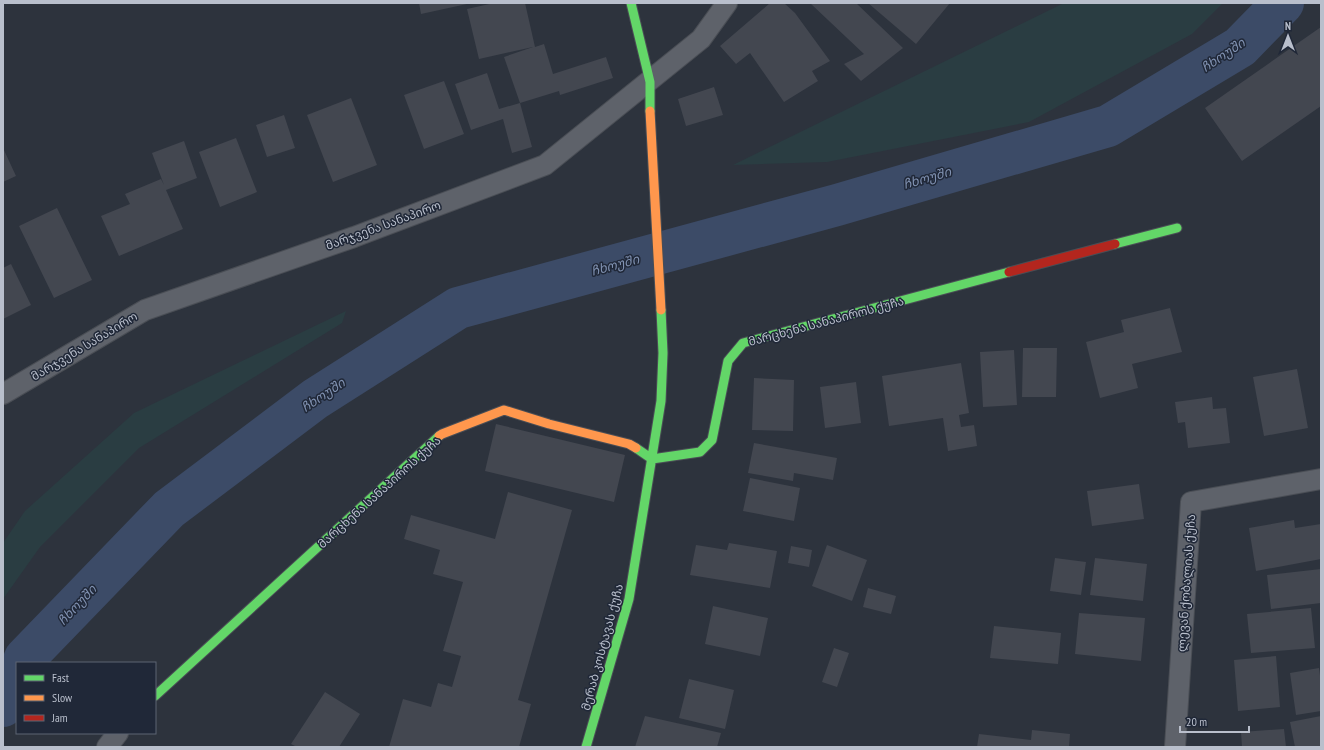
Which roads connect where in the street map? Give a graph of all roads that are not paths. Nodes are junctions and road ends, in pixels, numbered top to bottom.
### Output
1 (631, 3) edge
2 (727, 3) edge
3 (650, 82) junction
4 (1177, 228) dead end
5 (3, 394) edge
6 (652, 459) junction
7 (1321, 479) edge
8 (156, 695) edge
9 (117, 734) edge
10 (107, 747) edge
11 (586, 747) edge
12 (1175, 747) edge

1 - 3 street
2 - 3 street, მარჯვენა სანაპირო
3 - 5 street, მარჯვენა სანაპირო
3 - 6 street, მერაბ კოსტავას ქუჩა
4 - 6 street, მარცხენა სანაპიროს ქუჩა
6 - 8 street, მარცხენა სანაპიროს ქუჩა
6 - 11 street, მერაბ კოსტავას ქუჩა
7 - 12 street, ლევან ქობალიას ქუჩა
9 - 10 street

